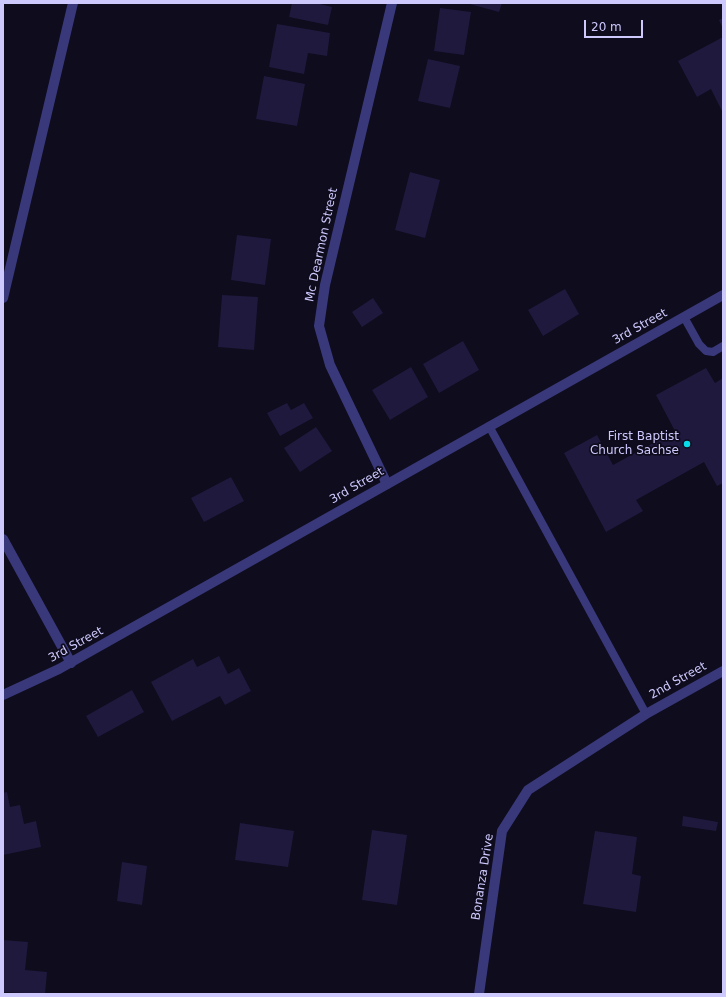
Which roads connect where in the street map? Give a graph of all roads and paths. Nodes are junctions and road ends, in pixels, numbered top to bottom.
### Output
1 (73, 3) edge
2 (392, 3) edge
3 (723, 295) edge
4 (3, 298) edge
5 (684, 317) junction
6 (723, 346) edge
7 (489, 426) junction
8 (387, 484) junction
9 (3, 539) edge
10 (71, 663) junction
11 (723, 671) edge
12 (3, 695) edge
13 (646, 714) junction
14 (479, 994) edge

1 - 4 street
2 - 8 street, Mc Dearmon Street
3 - 5 street, 3rd Street
5 - 6 lane
5 - 7 street, 3rd Street
7 - 8 street, 3rd Street
7 - 13 lane
8 - 10 street, 3rd Street
9 - 10 street
10 - 12 street, 3rd Street
11 - 13 street, 2nd Street
13 - 14 street, Bonanza Drive

